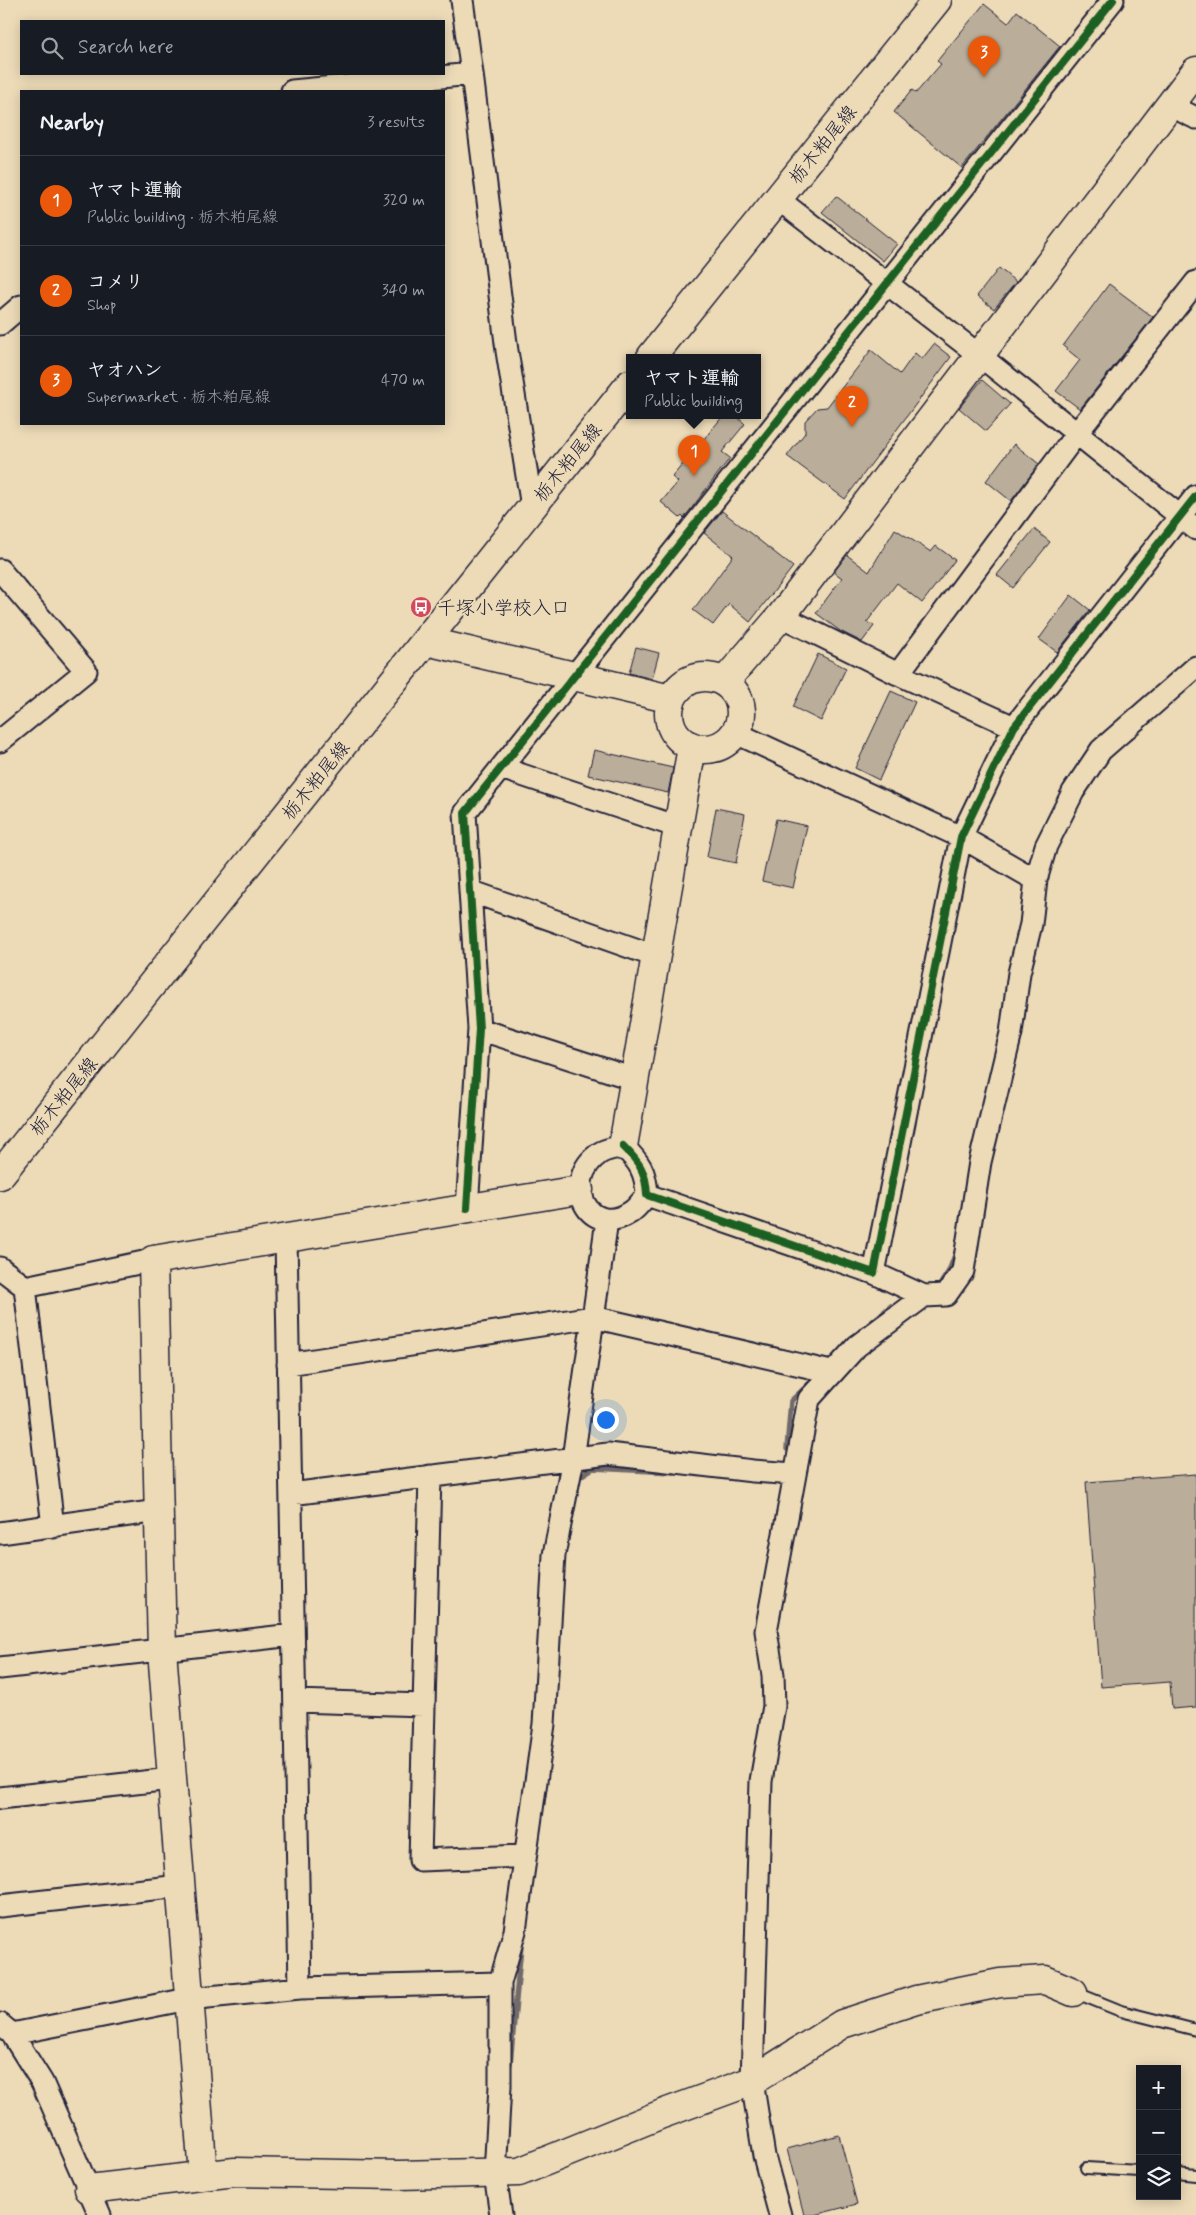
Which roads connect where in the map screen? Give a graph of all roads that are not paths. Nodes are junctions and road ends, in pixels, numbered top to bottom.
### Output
1 (462, 0) edge
2 (937, 0) edge
3 (1112, 0) edge
4 (1196, 70) edge
5 (472, 74) junction
6 (303, 90) edge
7 (1170, 106) junction
8 (1196, 118) edge
9 (778, 199) junction
10 (1196, 282) edge
11 (887, 284) junction
12 (20, 307) edge
13 (0, 324) edge
14 (653, 354) edge
15 (979, 355) junction
16 (626, 389) edge
17 (1077, 433) junction
18 (1196, 496) edge
19 (532, 507) junction
20 (1188, 523) edge
21 (0, 570) edge
22 (781, 616) junction
23 (426, 641) junction
24 (1196, 667) edge
25 (898, 674) junction
26 (574, 677) junction
27 (725, 681) junction
28 (671, 699) junction
29 (1014, 727) junction
30 (736, 733) junction
31 (0, 741) edge
32 (692, 747) junction
33 (501, 768) junction
34 (678, 827) junction
35 (961, 837) junction
36 (1036, 880) junction
37 (470, 891) junction
38 (655, 956) junction
39 (479, 1029) junction
40 (634, 1079) junction
41 (623, 1146) junction
42 (0, 1175) edge
43 (579, 1190) junction
44 (647, 1195) junction
45 (467, 1208) junction
46 (606, 1220) junction
47 (286, 1238) junction
48 (153, 1260) junction
49 (0, 1268) edge
50 (874, 1273) junction
51 (25, 1287) junction
52 (924, 1296) junction
53 (593, 1317) junction
54 (288, 1364) junction
55 (831, 1372) junction
56 (573, 1459) junction
57 (794, 1474) junction
58 (430, 1476) junction
59 (291, 1494) junction
60 (158, 1511) junction
61 (53, 1527) junction
62 (0, 1533) edge
63 (293, 1635) junction
64 (162, 1650) junction
65 (0, 1668) edge
66 (294, 1701) junction
67 (424, 1705) junction
68 (171, 1779) junction
69 (0, 1798) edge
70 (525, 1856) junction
71 (180, 1886) junction
72 (0, 1906) edge
73 (500, 1983) junction
74 (300, 1988) junction
75 (1073, 1992) joint
76 (188, 1999) junction
77 (6, 2029) edge
78 (1196, 2030) edge
79 (752, 2081) junction
80 (1086, 2168) dead end
81 (1136, 2171) edge
82 (495, 2174) junction
83 (1181, 2174) edge
84 (203, 2175) junction
85 (1196, 2175) edge
86 (89, 2189) junction
87 (100, 2215) edge
88 (501, 2215) edge
89 (780, 2215) edge

1 - 5 street
2 - 9 street, 栃木粕尾線
3 - 11 street
4 - 7 street
5 - 6 street
5 - 19 street
7 - 8 street
7 - 15 street
9 - 11 street
9 - 14 street, 栃木粕尾線
10 - 17 street
11 - 15 street
11 - 26 street
12 - 13 street
15 - 17 street
15 - 22 street
16 - 19 street, 栃木粕尾線
17 - 20 street
17 - 25 street
18 - 20 street
19 - 23 street, 栃木粕尾線
20 - 29 street
21 - 31 street
22 - 25 street
22 - 27 street
23 - 26 street
23 - 42 street, 栃木粕尾線
24 - 36 street
25 - 29 street
26 - 28 street
26 - 33 street
27 - 28 street
27 - 30 street
28 - 32 street
29 - 35 street
30 - 32 street
30 - 35 street
32 - 34 street
33 - 34 street
33 - 37 street
34 - 38 street
35 - 36 street
35 - 50 street
36 - 52 street
37 - 38 street
37 - 39 street
38 - 40 street
39 - 40 street
39 - 45 street
40 - 41 street
41 - 43 street
41 - 44 street
43 - 45 street
43 - 46 street
44 - 46 street
44 - 50 street
45 - 47 street
46 - 53 street
47 - 48 street
47 - 54 street
48 - 51 street
48 - 60 street
49 - 51 street
50 - 52 street
51 - 61 street
52 - 55 street
53 - 54 street
53 - 55 street
53 - 56 street
54 - 59 street
55 - 57 street
56 - 57 street
56 - 58 street
56 - 70 street
57 - 79 street
58 - 59 street
58 - 67 street
59 - 63 street
60 - 61 street
60 - 64 street
61 - 62 street
63 - 64 street
63 - 66 street
64 - 65 street
64 - 68 street
66 - 67 street
66 - 74 street
67 - 70 street
68 - 69 street
68 - 71 street
70 - 73 street
71 - 72 street
71 - 76 street
73 - 74 street
73 - 82 street
74 - 76 street
75 - 78 lane
75 - 79 street
76 - 77 street
76 - 84 street
77 - 86 street
79 - 82 street
79 - 89 street
80 - 81 lane
82 - 84 street
82 - 88 street
83 - 85 lane
84 - 86 street
86 - 87 street

